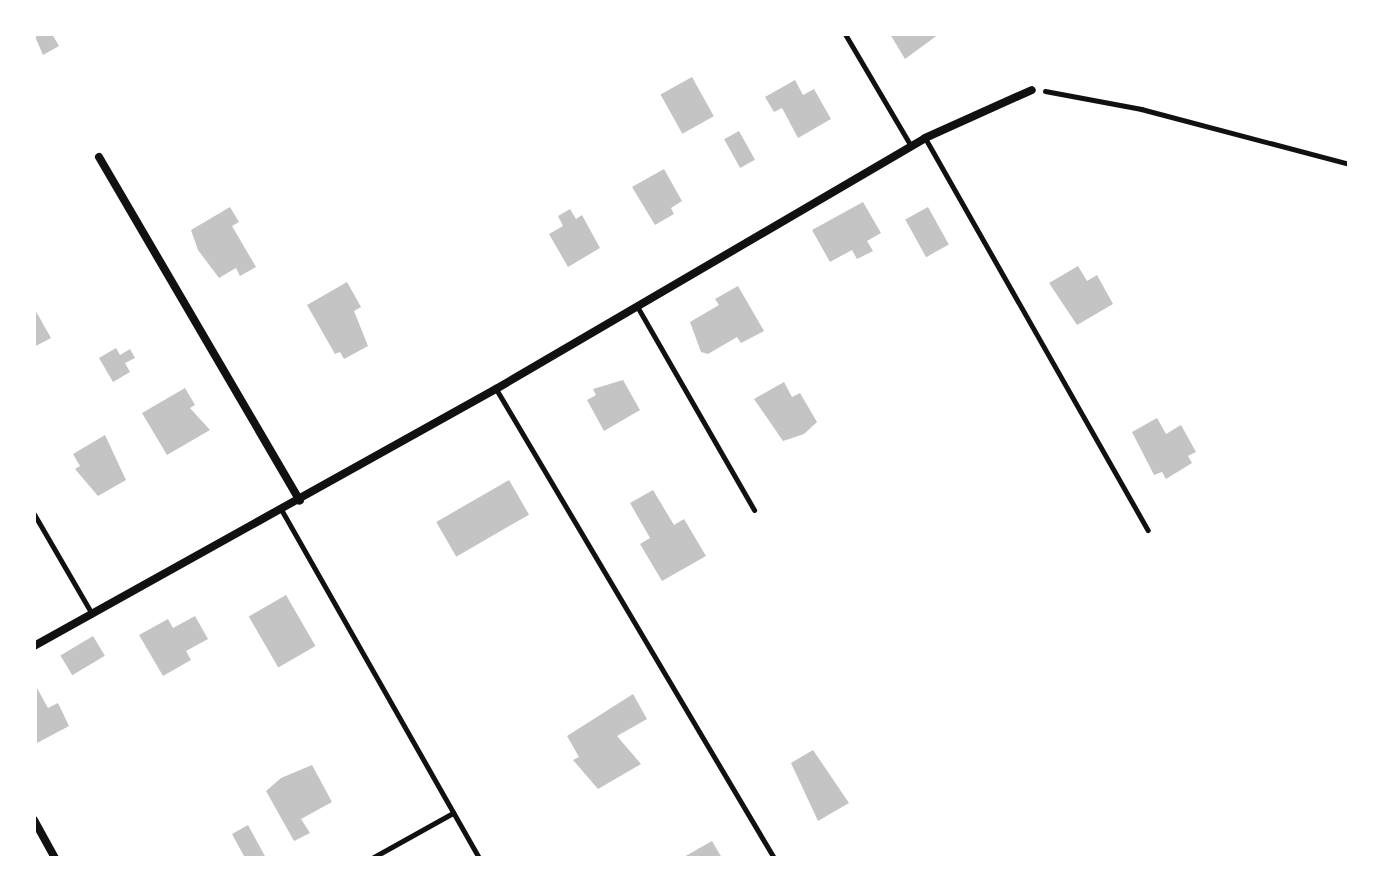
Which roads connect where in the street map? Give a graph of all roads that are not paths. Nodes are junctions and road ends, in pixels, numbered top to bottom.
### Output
1 (845, 34) edge
2 (1032, 90) road end
3 (925, 138) junction
4 (911, 146) junction
5 (99, 157) dead end
6 (638, 308) junction
7 (496, 389) junction
8 (300, 501) junction
9 (754, 510) dead end
10 (282, 511) junction
11 (34, 514) edge
12 (1148, 530) dead end
13 (92, 615) junction
14 (34, 646) edge
15 (453, 813) junction
16 (34, 820) edge
17 (55, 858) edge
18 (372, 858) edge
19 (479, 858) edge
20 (774, 858) edge

1 - 4 lane
2 - 3 street
3 - 4 street
3 - 12 lane
4 - 6 street
5 - 8 street
6 - 7 street
6 - 9 lane
7 - 8 street
7 - 20 lane
8 - 10 street
10 - 13 street
10 - 15 lane
11 - 13 lane
13 - 14 street
15 - 18 lane
15 - 19 lane
16 - 17 street

